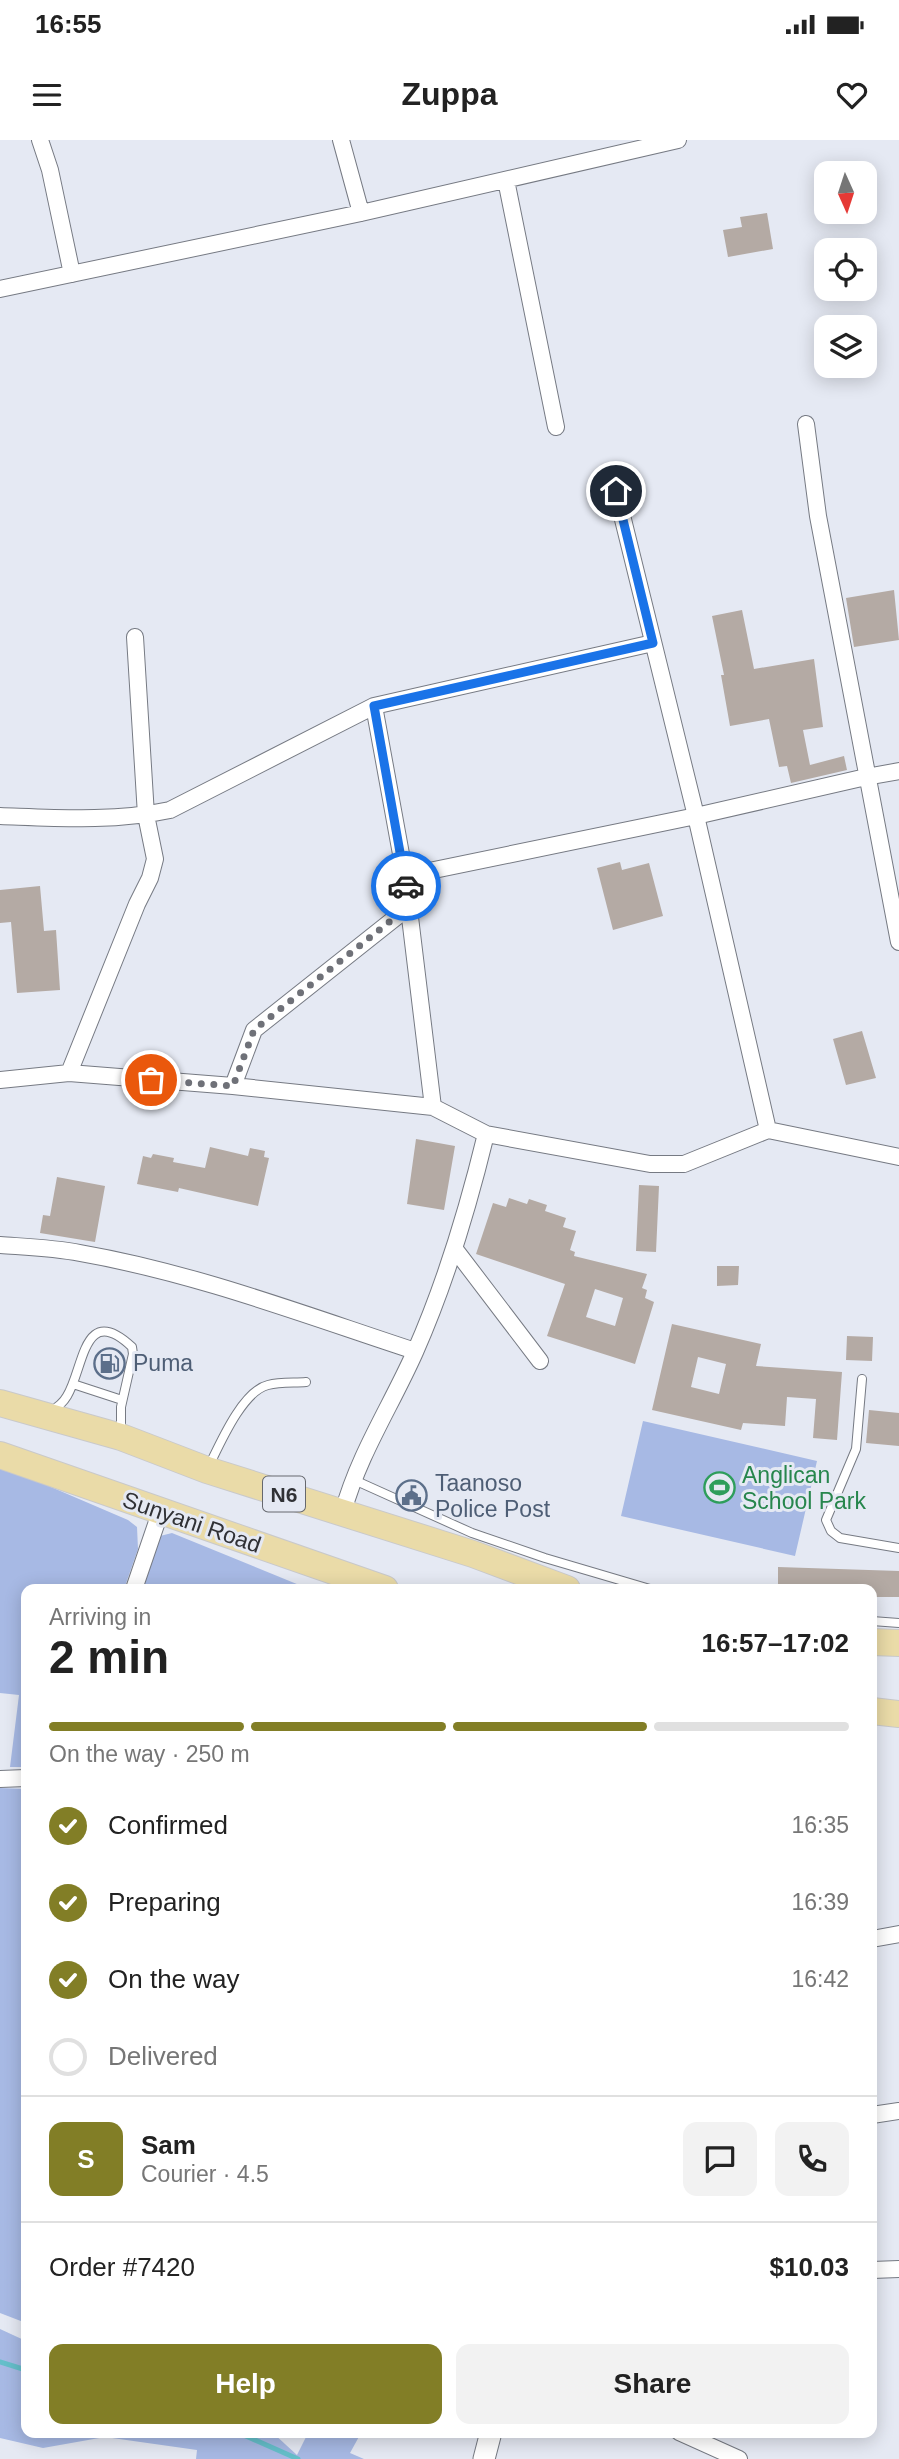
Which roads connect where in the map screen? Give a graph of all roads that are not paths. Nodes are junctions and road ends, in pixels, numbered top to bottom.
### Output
1 (40, 140) edge
2 (341, 140) edge
3 (678, 140) edge
4 (506, 180) junction
5 (361, 213) junction
6 (72, 274) junction
7 (0, 289) edge
8 (806, 424) dead end
9 (556, 427) dead end
10 (616, 491) dead end
11 (135, 637) dead end
12 (653, 643) junction
13 (374, 706) junction
14 (899, 771) edge
15 (866, 777) junction
16 (146, 815) junction
17 (0, 816) edge
18 (696, 816) junction
19 (405, 876) junction
20 (408, 907) junction
21 (899, 942) edge
22 (69, 1073) junction
23 (0, 1080) edge
24 (233, 1086) junction
25 (433, 1107) junction
26 (768, 1130) junction
27 (486, 1133) junction
28 (899, 1157) edge
29 (0, 1245) edge
30 (454, 1248) junction
31 (415, 1351) junction
32 (540, 1361) dead end
33 (862, 1379) dead end
34 (306, 1382) dead end
35 (73, 1384) junction
36 (122, 1400) junction
37 (0, 1403) edge
38 (45, 1414) junction
39 (121, 1437) junction
40 (0, 1455) edge
41 (207, 1470) junction
42 (352, 1479) junction
43 (160, 1510) junction
44 (343, 1512) junction
45 (899, 1548) edge
46 (136, 1584) edge
47 (371, 1584) edge
48 (554, 1584) edge
49 (633, 1584) edge
50 (877, 1621) edge
51 (899, 1623) edge
52 (877, 1642) edge
53 (899, 1643) edge
54 (877, 1712) edge
55 (899, 1714) edge
56 (21, 1778) edge
57 (0, 1779) edge
58 (899, 1934) edge
59 (877, 1938) edge
60 (899, 2110) edge
61 (877, 2114) edge
62 (899, 2269) edge
63 (877, 2270) edge
64 (489, 2438) edge
65 (692, 2438) edge
66 (484, 2459) edge
67 (739, 2459) edge

1 - 6 street
2 - 5 street
3 - 4 street
4 - 5 street
4 - 9 street
5 - 6 street
6 - 7 street
8 - 15 street
10 - 12 street
11 - 16 street
12 - 13 street
12 - 18 street
13 - 16 street
13 - 19 street
14 - 15 street
15 - 18 street
15 - 21 street
16 - 17 street
16 - 22 street
18 - 19 street
18 - 26 street
19 - 20 street
20 - 24 street
20 - 25 street
22 - 23 street
22 - 24 street
24 - 25 street
25 - 27 street
26 - 27 street
26 - 28 street
27 - 30 street
29 - 31 street
30 - 31 street
30 - 32 street
31 - 42 street
33 - 45 lane
34 - 41 lane
35 - 36 lane
35 - 36 lane
35 - 38 lane
36 - 39 lane
37 - 38 main road, N6
38 - 39 main road, N6
39 - 41 main road, N6
40 - 43 main road, Sunyani Road / N6
41 - 44 main road, N6
42 - 44 street
42 - 49 lane
43 - 46 street
43 - 47 main road, Sunyani Road / N6
44 - 48 main road, N6
50 - 51 lane
52 - 53 main road
54 - 55 main road
56 - 57 street
58 - 59 street
60 - 61 street
62 - 63 street
64 - 66 street
65 - 67 street

